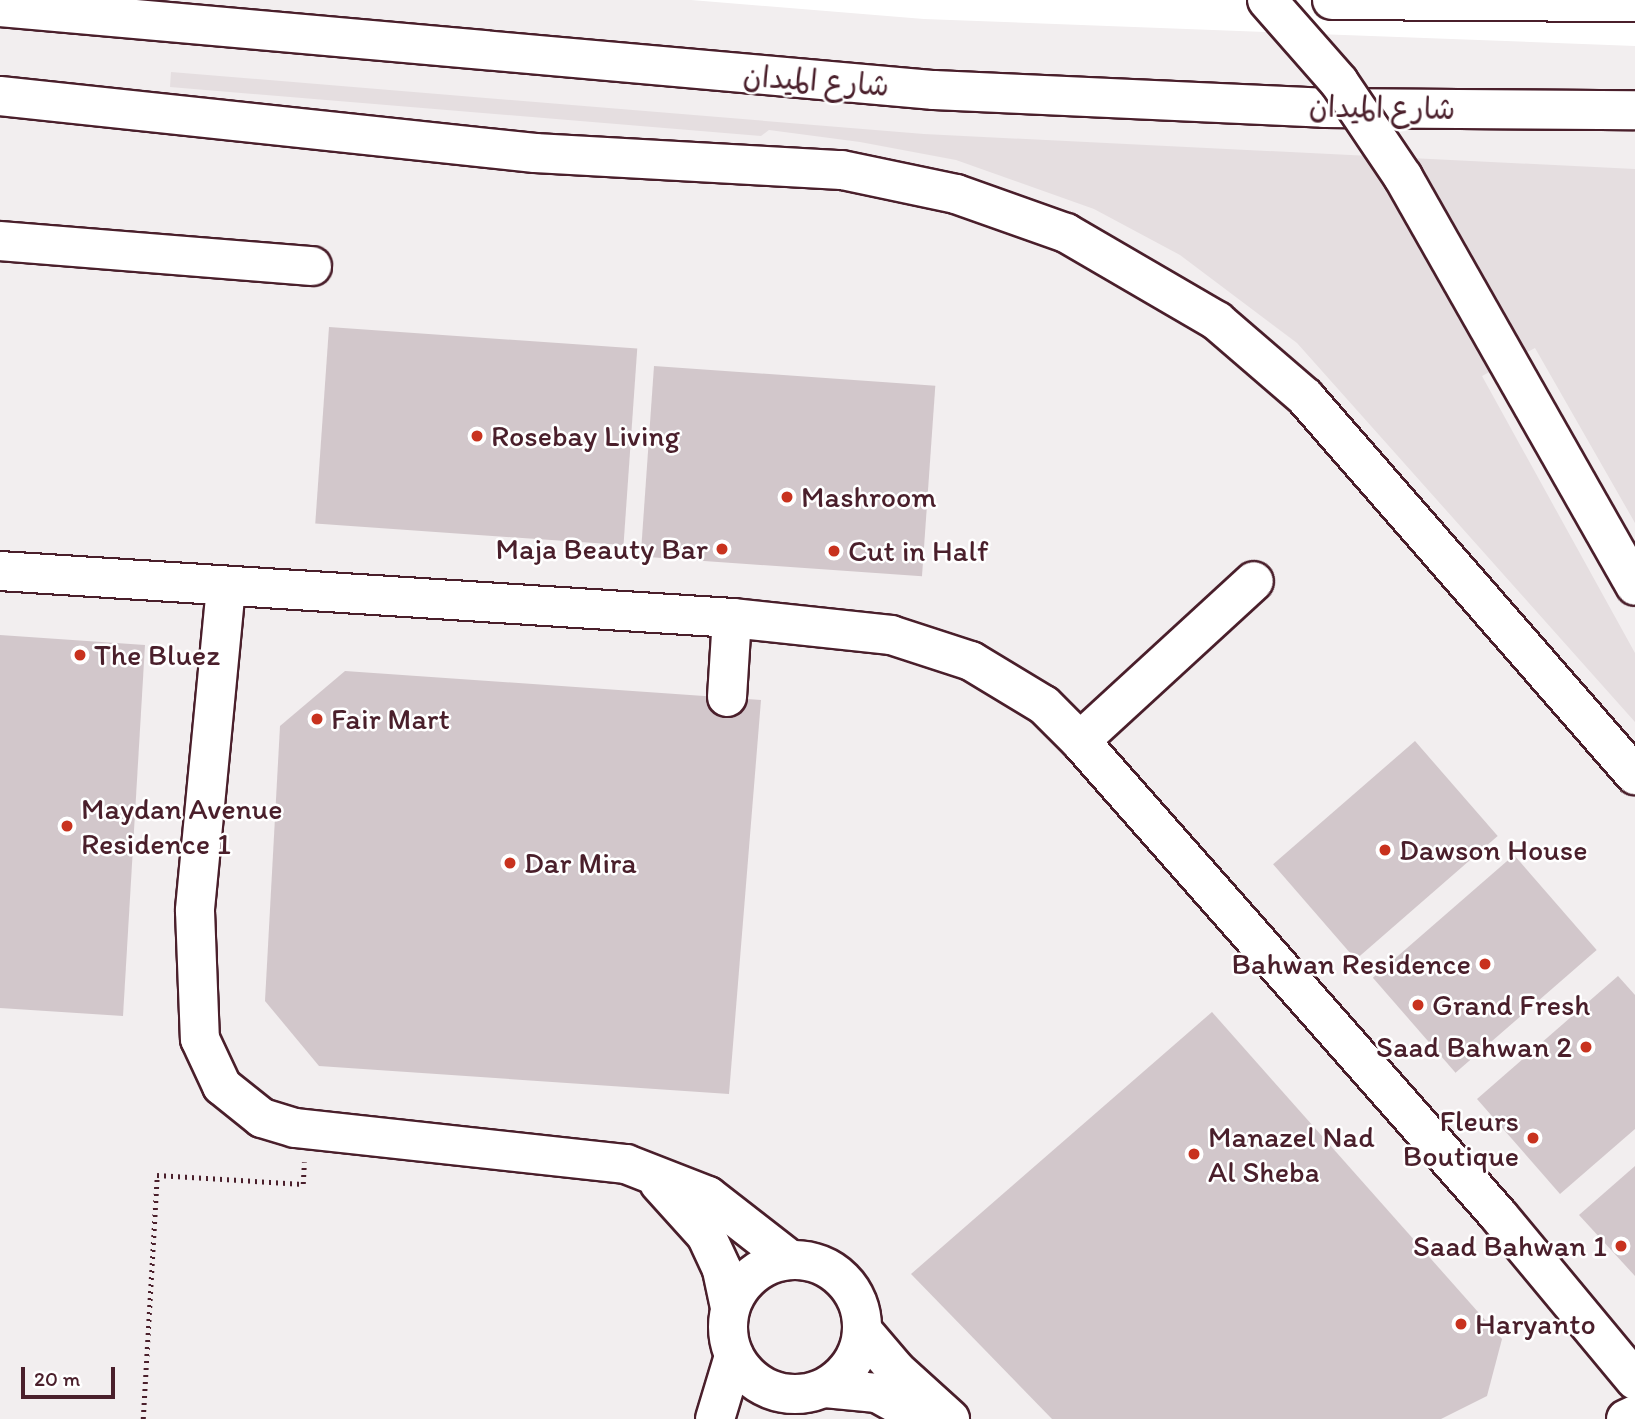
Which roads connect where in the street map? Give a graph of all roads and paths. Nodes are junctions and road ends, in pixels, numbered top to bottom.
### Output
1 (1267, 0) edge
2 (1334, 0) edge
3 (1635, 2) edge
4 (0, 7) edge
5 (0, 96) edge
6 (1635, 110) edge
7 (0, 241) edge
8 (312, 266) dead end
9 (0, 571) edge
10 (1254, 581) dead end
11 (1635, 586) edge
12 (226, 587) junction
13 (732, 618) junction
14 (727, 697) dead end
15 (1080, 741) junction
16 (1635, 775) edge
17 (195, 911) junction
18 (402, 1140) junction
19 (305, 1146) junction
20 (644, 1171) junction
21 (789, 1259) junction
22 (730, 1308) junction
23 (862, 1329) junction
24 (734, 1356) junction
25 (1635, 1380) edge
26 (801, 1401) edge
27 (1635, 1415) edge
28 (143, 1419) edge
29 (715, 1419) edge
30 (924, 1419) edge
31 (950, 1419) edge
32 (1626, 1419) edge

1 - 11 main road, bridge
2 - 3 main road
4 - 6 main road, شارع الميدان
5 - 16 main road
7 - 8 main road
9 - 12 main road
10 - 15 main road
12 - 13 main road
12 - 17 main road
13 - 14 main road
13 - 15 main road
15 - 25 main road
17 - 18 main road
17 - 19 main road
18 - 19 main road
18 - 20 main road
19 - 28 path
20 - 21 main road
20 - 22 main road
21 - 22 main road
21 - 23 main road
22 - 24 main road
23 - 26 main road
23 - 31 main road
24 - 26 main road
24 - 29 main road
26 - 30 main road
27 - 32 main road

